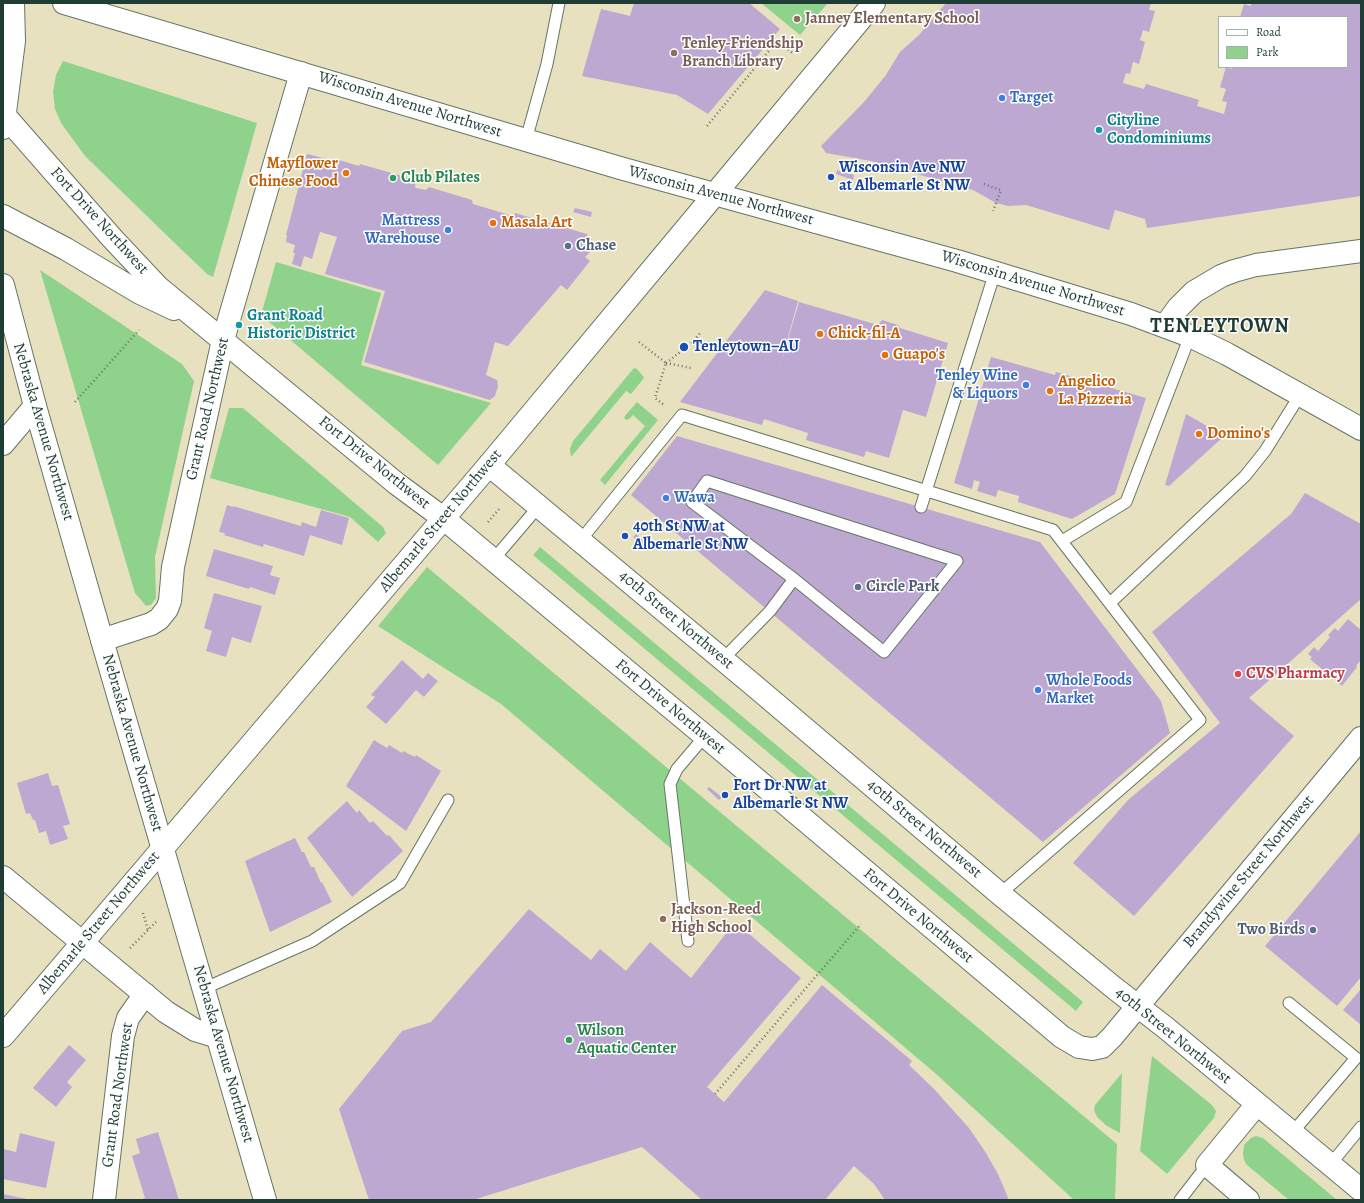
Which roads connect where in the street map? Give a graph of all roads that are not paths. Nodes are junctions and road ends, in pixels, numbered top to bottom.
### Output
1 (13, 3) edge
2 (64, 3) edge
3 (559, 3) edge
4 (874, 3) edge
5 (7, 65) edge
6 (301, 73) junction
7 (4, 122) edge
8 (526, 140) junction
9 (715, 194) junction
10 (3, 216) edge
11 (1361, 251) edge
12 (994, 272) junction
13 (3, 285) edge
14 (199, 320) junction
15 (1165, 326) junction
16 (1190, 336) junction
17 (223, 340) junction
18 (1300, 395) junction
19 (35, 406) junction
20 (1361, 430) edge
21 (3, 444) edge
22 (489, 465) junction
23 (926, 490) junction
24 (539, 506) junction
25 (921, 507) dead end
26 (443, 518) junction
27 (580, 541) junction
28 (1062, 541) junction
29 (493, 560) junction
30 (794, 580) junction
31 (1110, 603) junction
32 (102, 640) junction
33 (723, 659) junction
34 (705, 736) junction
35 (1361, 738) edge
36 (448, 800) dead end
37 (162, 848) junction
38 (3, 877) edge
39 (1000, 894) junction
40 (688, 941) dead end
41 (81, 943) junction
42 (203, 989) junction
43 (145, 994) junction
44 (1289, 1003) dead end
45 (1138, 1005) junction
46 (3, 1036) edge
47 (218, 1037) junction
48 (1257, 1104) junction
49 (1361, 1127) edge
50 (1292, 1133) junction
51 (1207, 1165) junction
52 (1330, 1165) junction
53 (1361, 1190) edge
54 (104, 1200) edge
55 (265, 1200) edge
56 (1180, 1200) edge
57 (1248, 1200) edge

1 - 5 street
2 - 6 street, Wisconsin Avenue Northwest
3 - 8 lane
4 - 9 street, Albemarle Street Northwest
5 - 7 street
6 - 8 street, Wisconsin Avenue Northwest
6 - 17 street, Grant Road Northwest
7 - 14 street, Fort Drive Northwest
8 - 9 street, Wisconsin Avenue Northwest
9 - 12 street, Wisconsin Avenue Northwest
9 - 22 street, Albemarle Street Northwest
10 - 14 street, Fort Drive Northwest
11 - 15 street
12 - 15 street, Wisconsin Avenue Northwest
12 - 23 lane
13 - 19 street, Nebraska Avenue Northwest
14 - 17 street, Fort Drive Northwest
15 - 16 street, Wisconsin Avenue Northwest
16 - 18 street, Wisconsin Avenue Northwest
16 - 28 lane
17 - 26 street, Fort Drive Northwest
17 - 32 street, Grant Road Northwest
18 - 20 street, Wisconsin Avenue Northwest
18 - 31 lane
19 - 21 street
19 - 32 street, Nebraska Avenue Northwest
22 - 24 street, 40th Street Northwest
22 - 26 street, Albemarle Street Northwest
23 - 25 lane
23 - 27 lane
23 - 28 lane
24 - 27 street, 40th Street Northwest
24 - 29 lane
26 - 29 street, Fort Drive Northwest
26 - 37 street, Albemarle Street Northwest
27 - 33 street, 40th Street Northwest
28 - 31 lane
29 - 34 street, Fort Drive Northwest
30 - 30 lane
30 - 33 lane
31 - 39 lane
32 - 37 street, Nebraska Avenue Northwest
33 - 39 street, 40th Street Northwest
34 - 40 lane
34 - 45 street, Fort Drive Northwest
35 - 45 street, Brandywine Street Northwest
36 - 42 lane
37 - 41 street, Albemarle Street Northwest
37 - 42 street, Nebraska Avenue Northwest
38 - 41 street
39 - 45 street, 40th Street Northwest
41 - 43 street
41 - 46 street, Albemarle Street Northwest
42 - 47 street, Nebraska Avenue Northwest
43 - 47 street
43 - 54 street, Grant Road Northwest
44 - 50 lane
45 - 48 street, 40th Street Northwest
47 - 55 street, Nebraska Avenue Northwest
48 - 50 street, 40th Street Northwest
48 - 51 street
49 - 52 lane
50 - 52 street, 40th Street Northwest
51 - 56 lane
51 - 57 street
52 - 53 street, 40th Street Northwest

